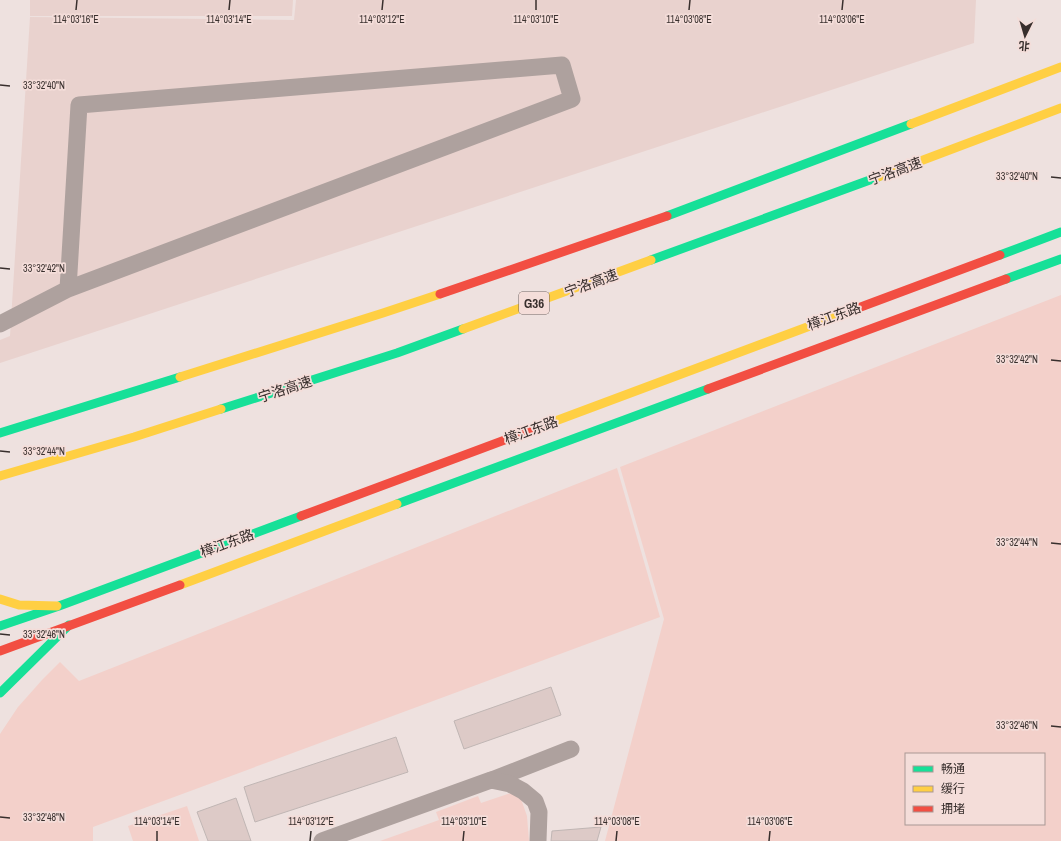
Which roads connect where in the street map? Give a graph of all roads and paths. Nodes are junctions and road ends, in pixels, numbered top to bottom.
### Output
1 (1061, 67) edge
2 (1061, 108) edge
3 (1061, 232) edge
4 (1061, 259) edge
5 (68, 289) junction
6 (0, 324) edge
7 (0, 433) edge
8 (0, 476) edge
9 (0, 599) edge
10 (59, 606) junction
11 (69, 625) junction
12 (0, 626) edge
13 (0, 651) edge
14 (0, 693) edge
15 (571, 749) dead end
16 (491, 780) junction
17 (322, 841) edge
18 (538, 841) edge

1 - 7 main road
2 - 8 main road, 宁洛高速 / G36
3 - 10 main road, 樟江东路
4 - 11 main road, 樟江东路
5 - 5 street
5 - 6 street
9 - 10 main road
10 - 12 main road, 樟江东路
11 - 13 main road, 樟江东路
11 - 14 main road
15 - 16 street
16 - 17 street
16 - 18 street

